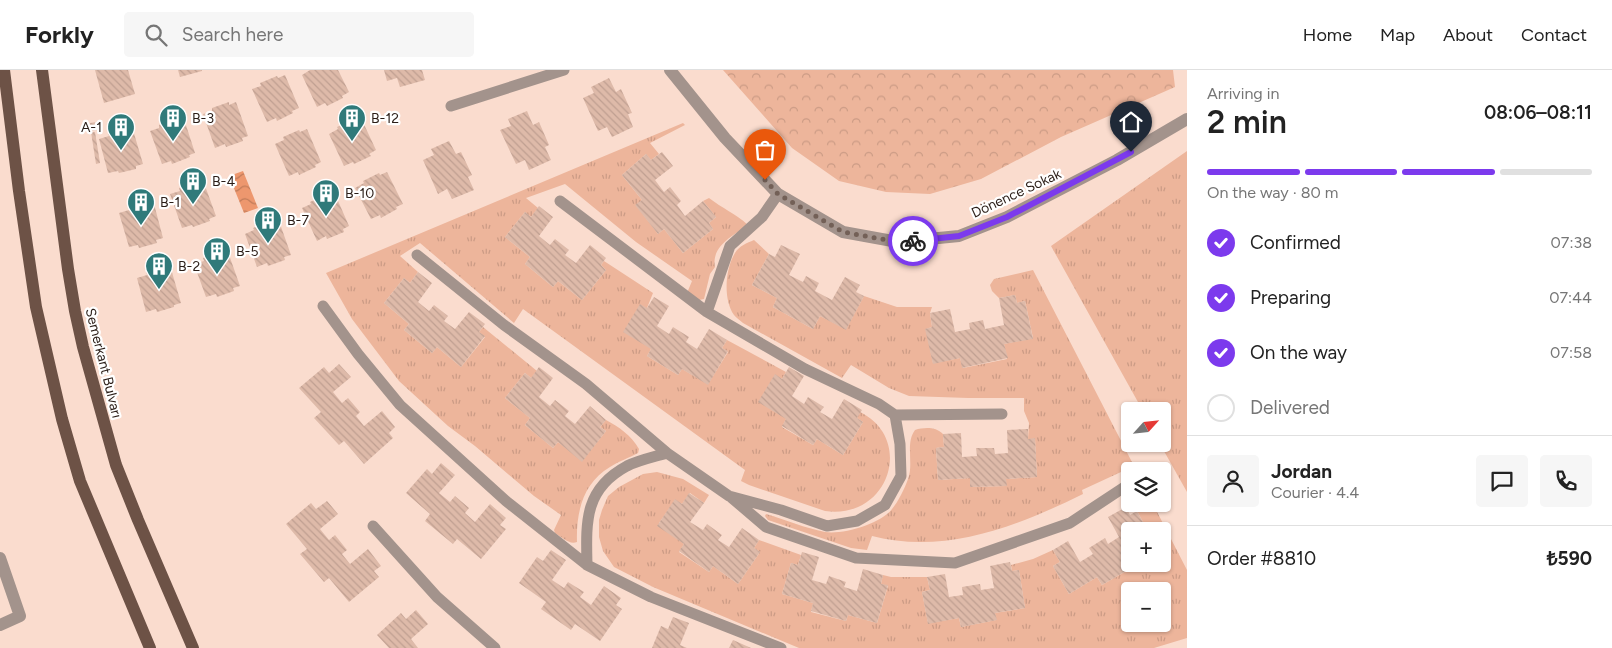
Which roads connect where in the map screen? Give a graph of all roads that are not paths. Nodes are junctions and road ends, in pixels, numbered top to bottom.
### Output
1 (4, 70) edge
2 (42, 70) edge
3 (564, 70) edge
4 (670, 70) edge
5 (451, 106) dead end
6 (1187, 119) edge
7 (778, 194) junction
8 (560, 201) dead end
9 (417, 255) dead end
10 (323, 306) dead end
11 (707, 312) junction
12 (1002, 414) dead end
13 (894, 415) junction
14 (667, 453) junction
15 (1121, 489) edge
16 (729, 496) junction
17 (373, 526) dead end
18 (0, 558) edge
19 (586, 565) junction
20 (0, 625) edge
21 (150, 648) edge
22 (193, 648) edge
23 (495, 648) edge
24 (781, 648) edge

1 - 21 main road
2 - 22 main road, Semerkant Bulvarı
3 - 5 lane
4 - 7 street, Dönence Sokak
6 - 7 street, Dönence Sokak
7 - 11 lane
8 - 11 lane
9 - 14 lane
10 - 19 lane
11 - 13 lane
12 - 13 lane
13 - 16 lane
14 - 16 lane
14 - 19 lane
15 - 16 lane
17 - 23 lane
18 - 20 street
19 - 24 lane

